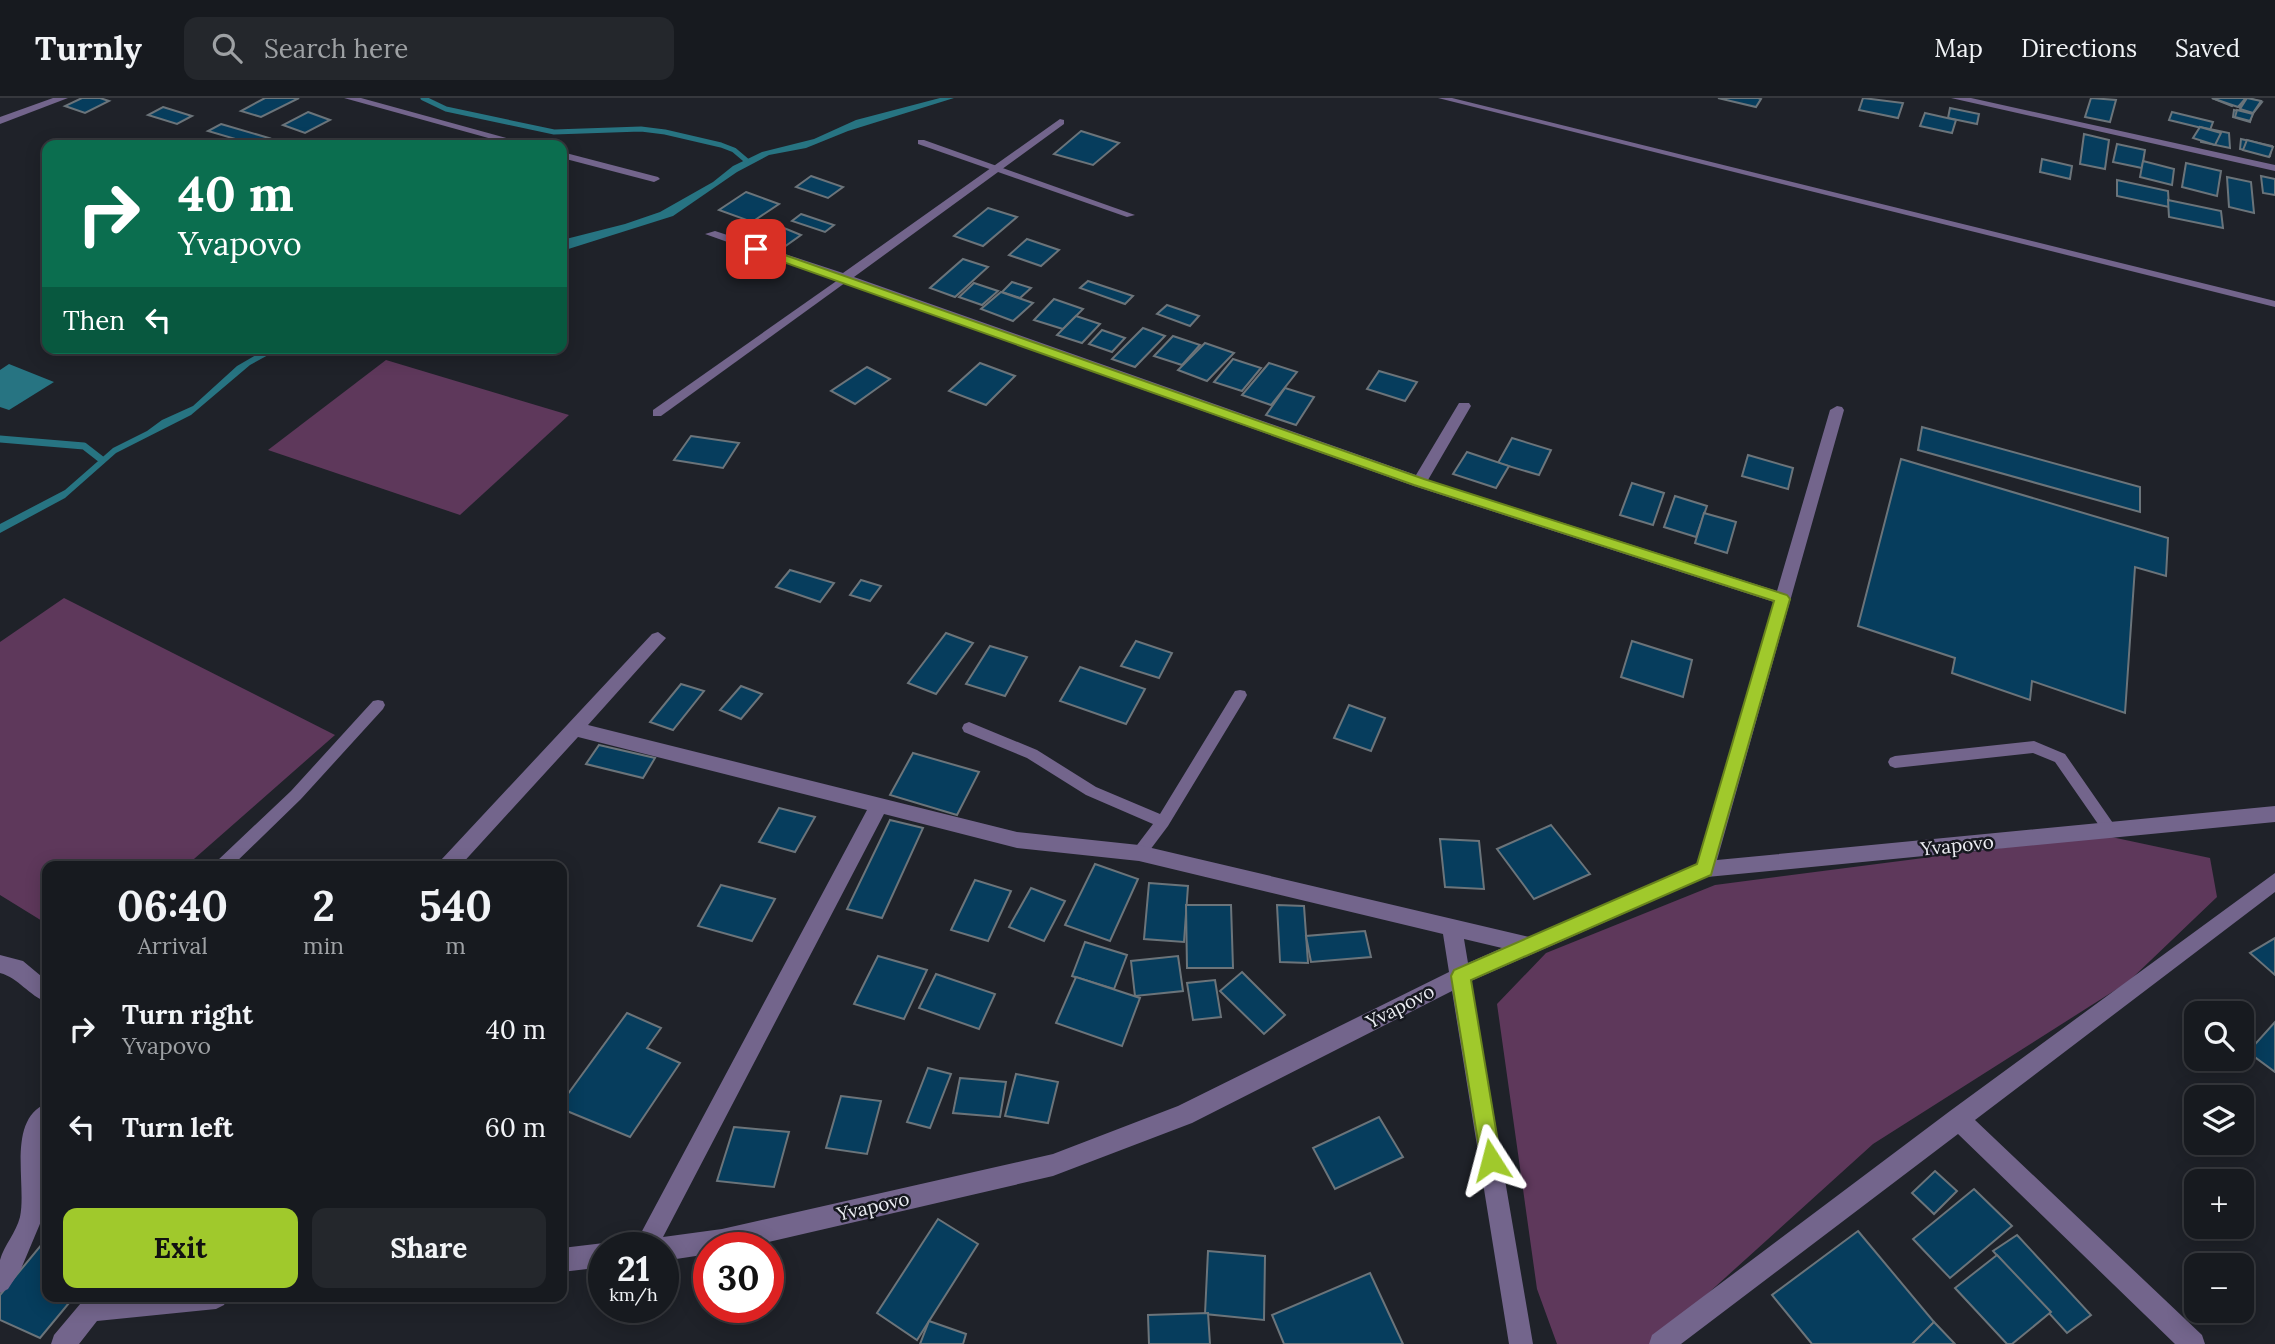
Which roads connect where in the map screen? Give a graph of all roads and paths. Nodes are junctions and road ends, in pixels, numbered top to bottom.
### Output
1 (63, 98) edge
2 (349, 98) edge
3 (1442, 98) edge
4 (1956, 98) edge
5 (0, 121) edge
6 (1060, 122) dead end
7 (507, 140) edge
8 (921, 142) dead end
9 (567, 156) edge
10 (2275, 168) edge
11 (994, 170) junction
12 (654, 179) dead end
13 (1130, 215) dead end
14 (711, 234) dead end
15 (845, 278) junction
16 (2275, 304) edge
17 (1464, 406) dead end
18 (1837, 410) dead end
19 (657, 413) dead end
20 (1419, 482) junction
21 (1782, 599) junction
22 (658, 638) dead end
23 (1240, 695) dead end
24 (379, 705) dead end
25 (970, 728) dead end
26 (575, 729) junction
27 (1895, 762) dead end
28 (879, 806) junction
29 (2275, 814) edge
30 (1163, 822) junction
31 (2110, 830) junction
32 (1139, 853) junction
33 (227, 861) edge
34 (453, 861) edge
35 (1705, 869) junction
36 (2275, 881) edge
37 (1451, 927) junction
38 (1529, 946) junction
39 (0, 964) edge
40 (1461, 976) junction
41 (42, 986) edge
42 (1958, 1119) junction
43 (42, 1122) edge
44 (653, 1232) edge
45 (679, 1247) edge
46 (588, 1257) edge
47 (567, 1259) edge
48 (0, 1281) edge
49 (116, 1302) edge
50 (96, 1303) edge
51 (63, 1344) edge
52 (1521, 1344) edge
53 (1661, 1344) edge
54 (2193, 1344) edge

1 - 5 street
2 - 7 street
3 - 16 lane
4 - 10 street
6 - 11 street
8 - 11 lane
9 - 12 street
11 - 13 lane
11 - 15 street
14 - 15 street
15 - 19 lane
15 - 20 street
17 - 20 street
18 - 21 street
20 - 21 street
21 - 35 street
22 - 26 street
23 - 30 lane
24 - 33 lane
25 - 30 lane
26 - 28 street
26 - 34 street
27 - 31 lane
28 - 32 street
28 - 44 street
29 - 31 street, Yvapovo
30 - 32 lane
31 - 35 street, Yvapovo
32 - 37 street
35 - 38 street, Yvapovo
36 - 42 street
37 - 38 street
37 - 40 street
38 - 40 street, Yvapovo
39 - 41 street
40 - 45 street, Yvapovo
40 - 52 street
42 - 53 street
42 - 54 street
43 - 48 street
46 - 47 street
49 - 50 street
50 - 51 street

